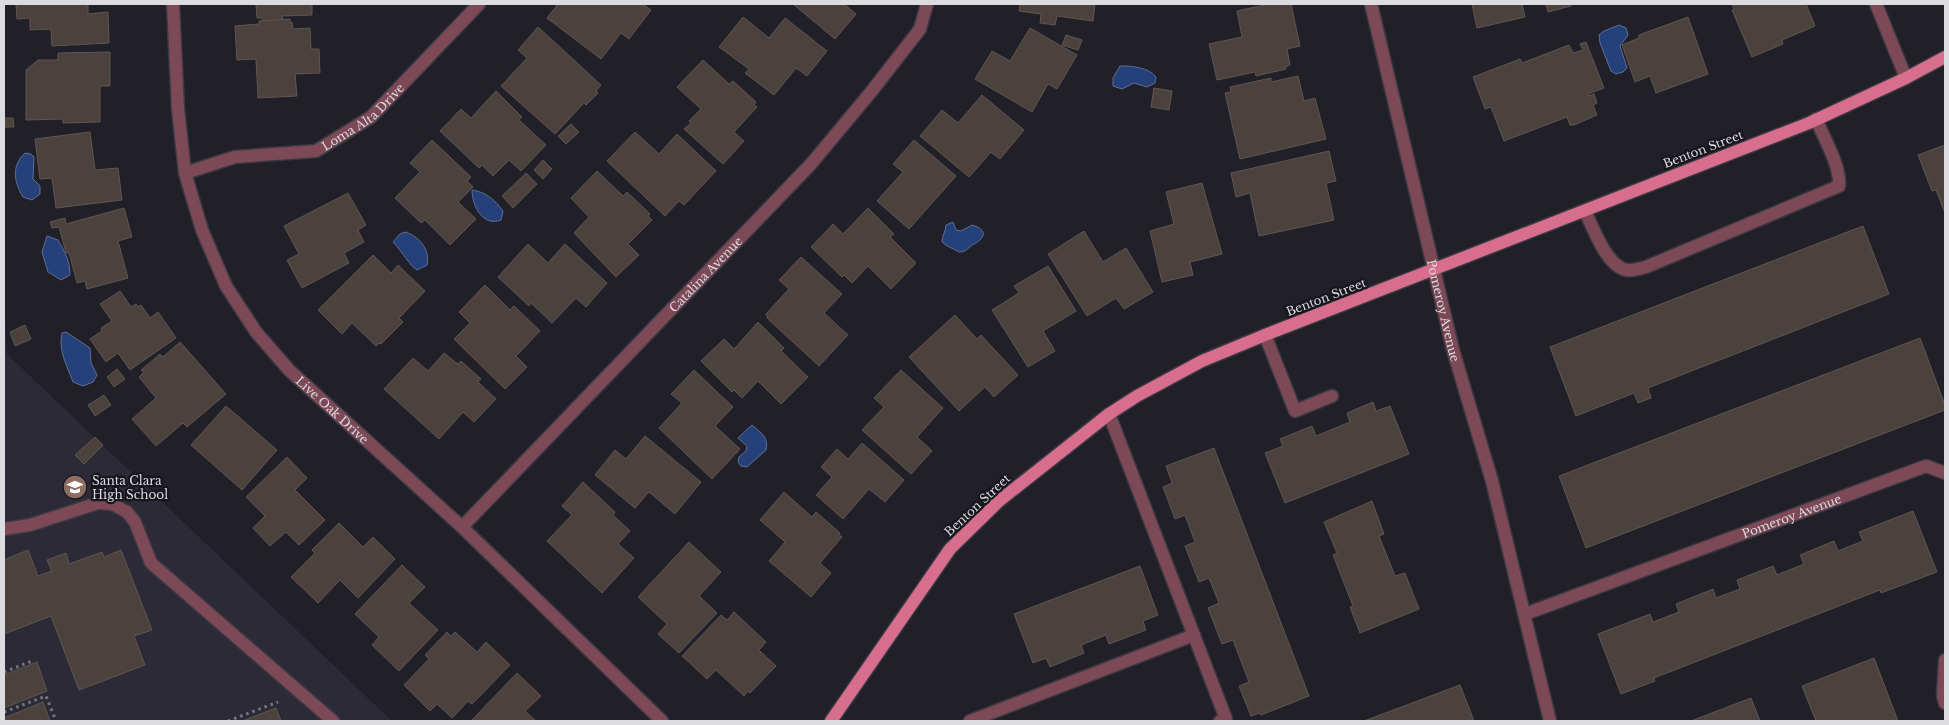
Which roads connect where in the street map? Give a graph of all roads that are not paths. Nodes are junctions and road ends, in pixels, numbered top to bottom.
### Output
1 (173, 4) edge
2 (479, 4) edge
3 (928, 4) edge
4 (1371, 4) edge
5 (1876, 4) edge
6 (1945, 57) edge
7 (1906, 78) junction
8 (1816, 120) junction
9 (185, 173) junction
10 (1585, 211) junction
11 (1435, 270) junction
12 (1265, 335) junction
13 (1332, 396) dead end
14 (1109, 414) junction
15 (1945, 472) edge
16 (462, 526) junction
17 (4, 529) edge
18 (1525, 614) junction
19 (1194, 635) junction
20 (1945, 660) edge
21 (1945, 703) edge
22 (333, 721) edge
23 (662, 721) edge
24 (831, 721) edge
25 (970, 721) edge
26 (1220, 721) edge
27 (1550, 721) edge

1 - 9 street, Live Oak Drive
2 - 9 street, Loma Alta Drive
3 - 16 street, Catalina Avenue
4 - 11 street, Pomeroy Avenue
5 - 7 street
6 - 7 main road, Benton Street
7 - 8 main road, Benton Street
8 - 10 main road, Benton Street
8 - 10 street
9 - 16 street, Live Oak Drive
10 - 11 main road, Benton Street
11 - 12 main road, Benton Street
11 - 18 street, Pomeroy Avenue
12 - 13 street
12 - 14 main road, Benton Street
14 - 19 street
14 - 24 main road, Benton Street
15 - 18 street, Pomeroy Avenue
16 - 23 street, Live Oak Drive
17 - 22 street
18 - 27 street, Pomeroy Avenue
19 - 25 street
19 - 26 street
20 - 21 street

